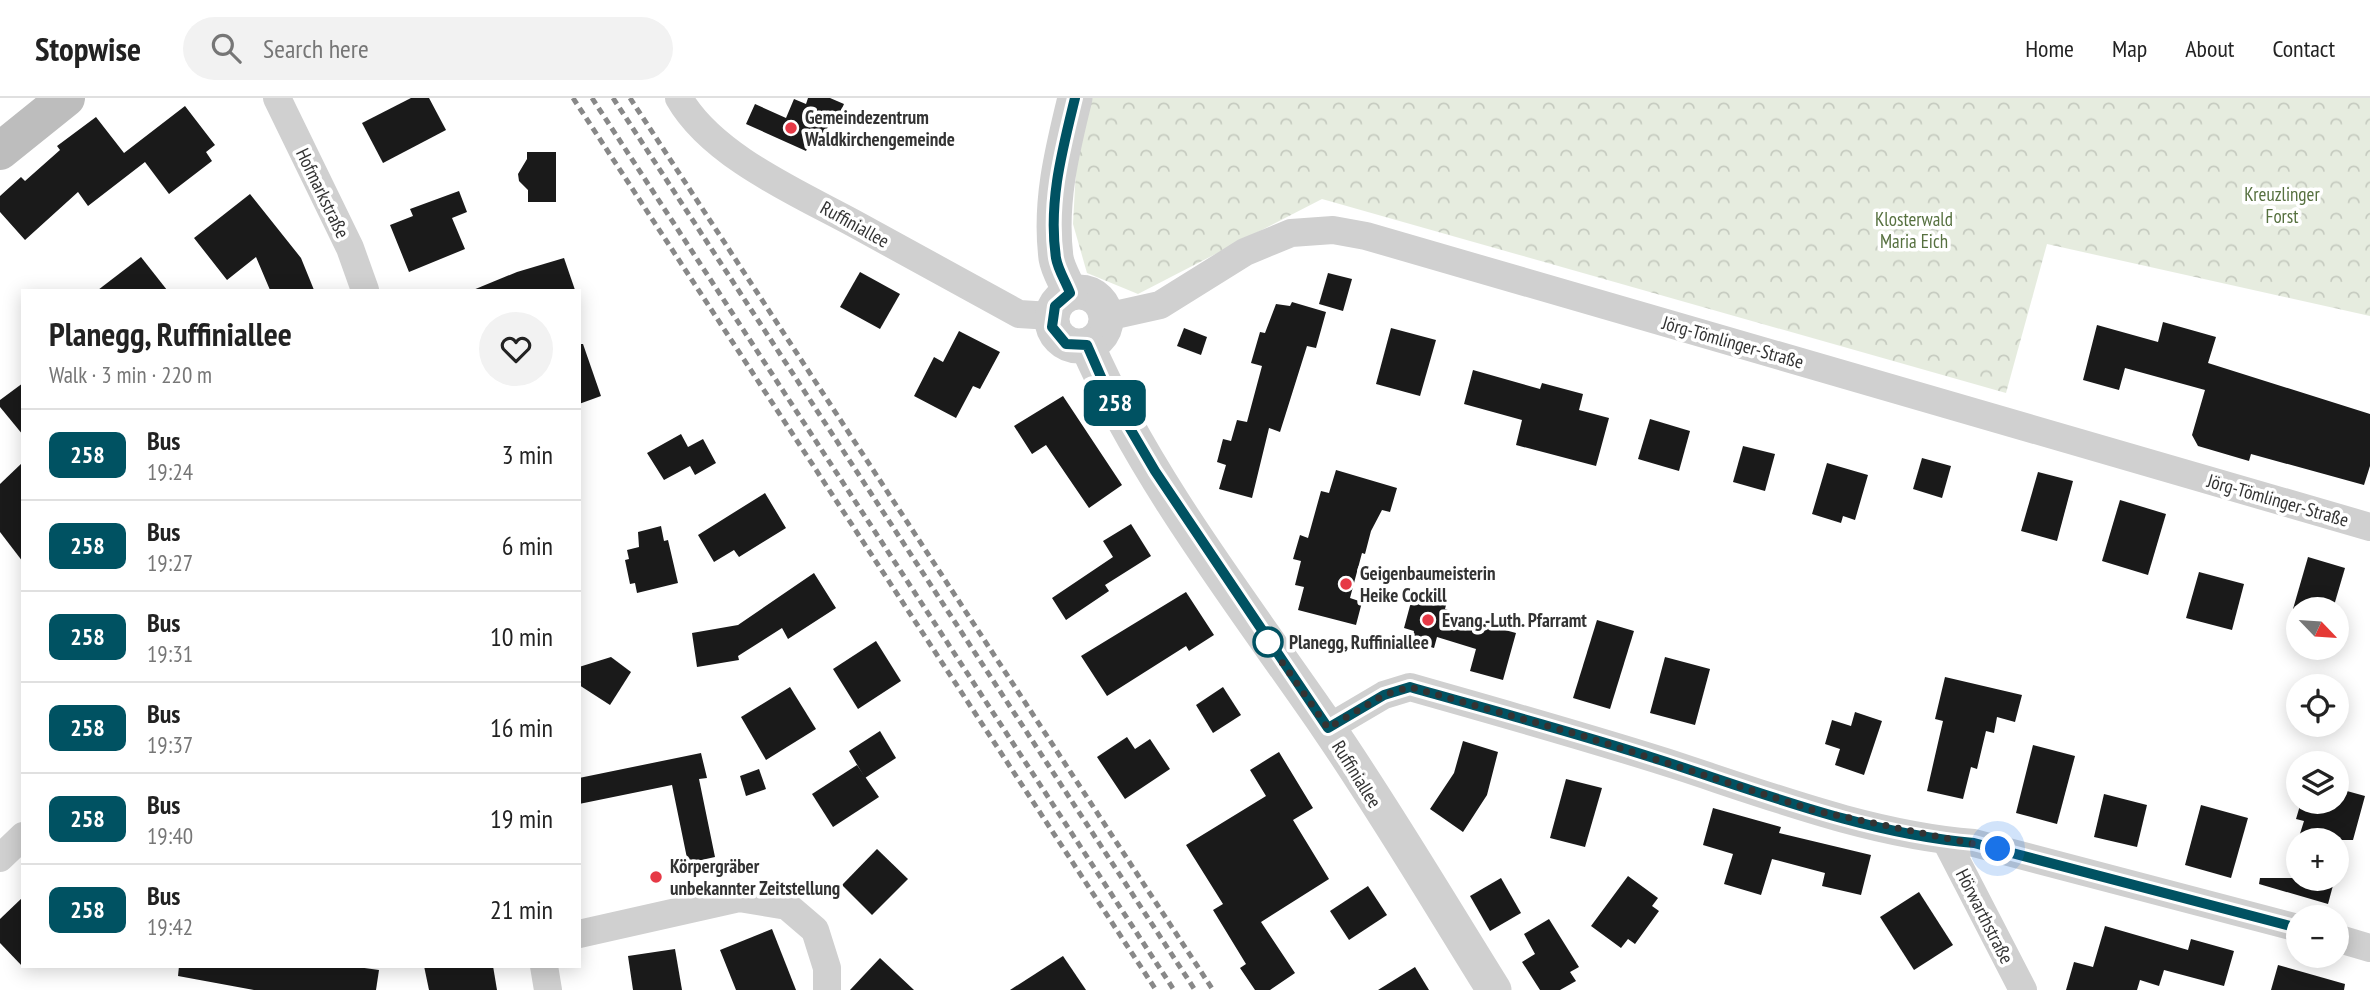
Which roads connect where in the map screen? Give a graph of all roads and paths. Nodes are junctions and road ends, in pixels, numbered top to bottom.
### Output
1 (66, 98) edge
2 (277, 98) edge
3 (679, 98) edge
4 (1075, 98) edge
5 (0, 150) edge
6 (365, 289) edge
7 (1061, 305) junction
8 (1096, 331) junction
9 (2370, 527) edge
10 (1328, 728) junction
11 (21, 838) edge
12 (1947, 841) junction
13 (0, 858) edge
14 (2286, 925) edge
15 (581, 934) edge
16 (2349, 942) edge
17 (2370, 948) edge
18 (544, 968) edge
19 (548, 990) edge
20 (827, 990) edge
21 (1494, 990) edge
22 (2024, 990) edge

1 - 5 main road
2 - 6 street, Hofmarkstraße
3 - 7 street, Ruffiniallee
4 - 7 street
7 - 8 street, Ruffiniallee
7 - 8 street
8 - 9 street, Jörg-Tömlinger-Straße
8 - 10 street, Ruffiniallee
10 - 12 street
10 - 21 street, Ruffiniallee
11 - 13 street
12 - 14 street
12 - 22 street, Hörwarthstraße
15 - 20 street
16 - 17 street
18 - 19 street

